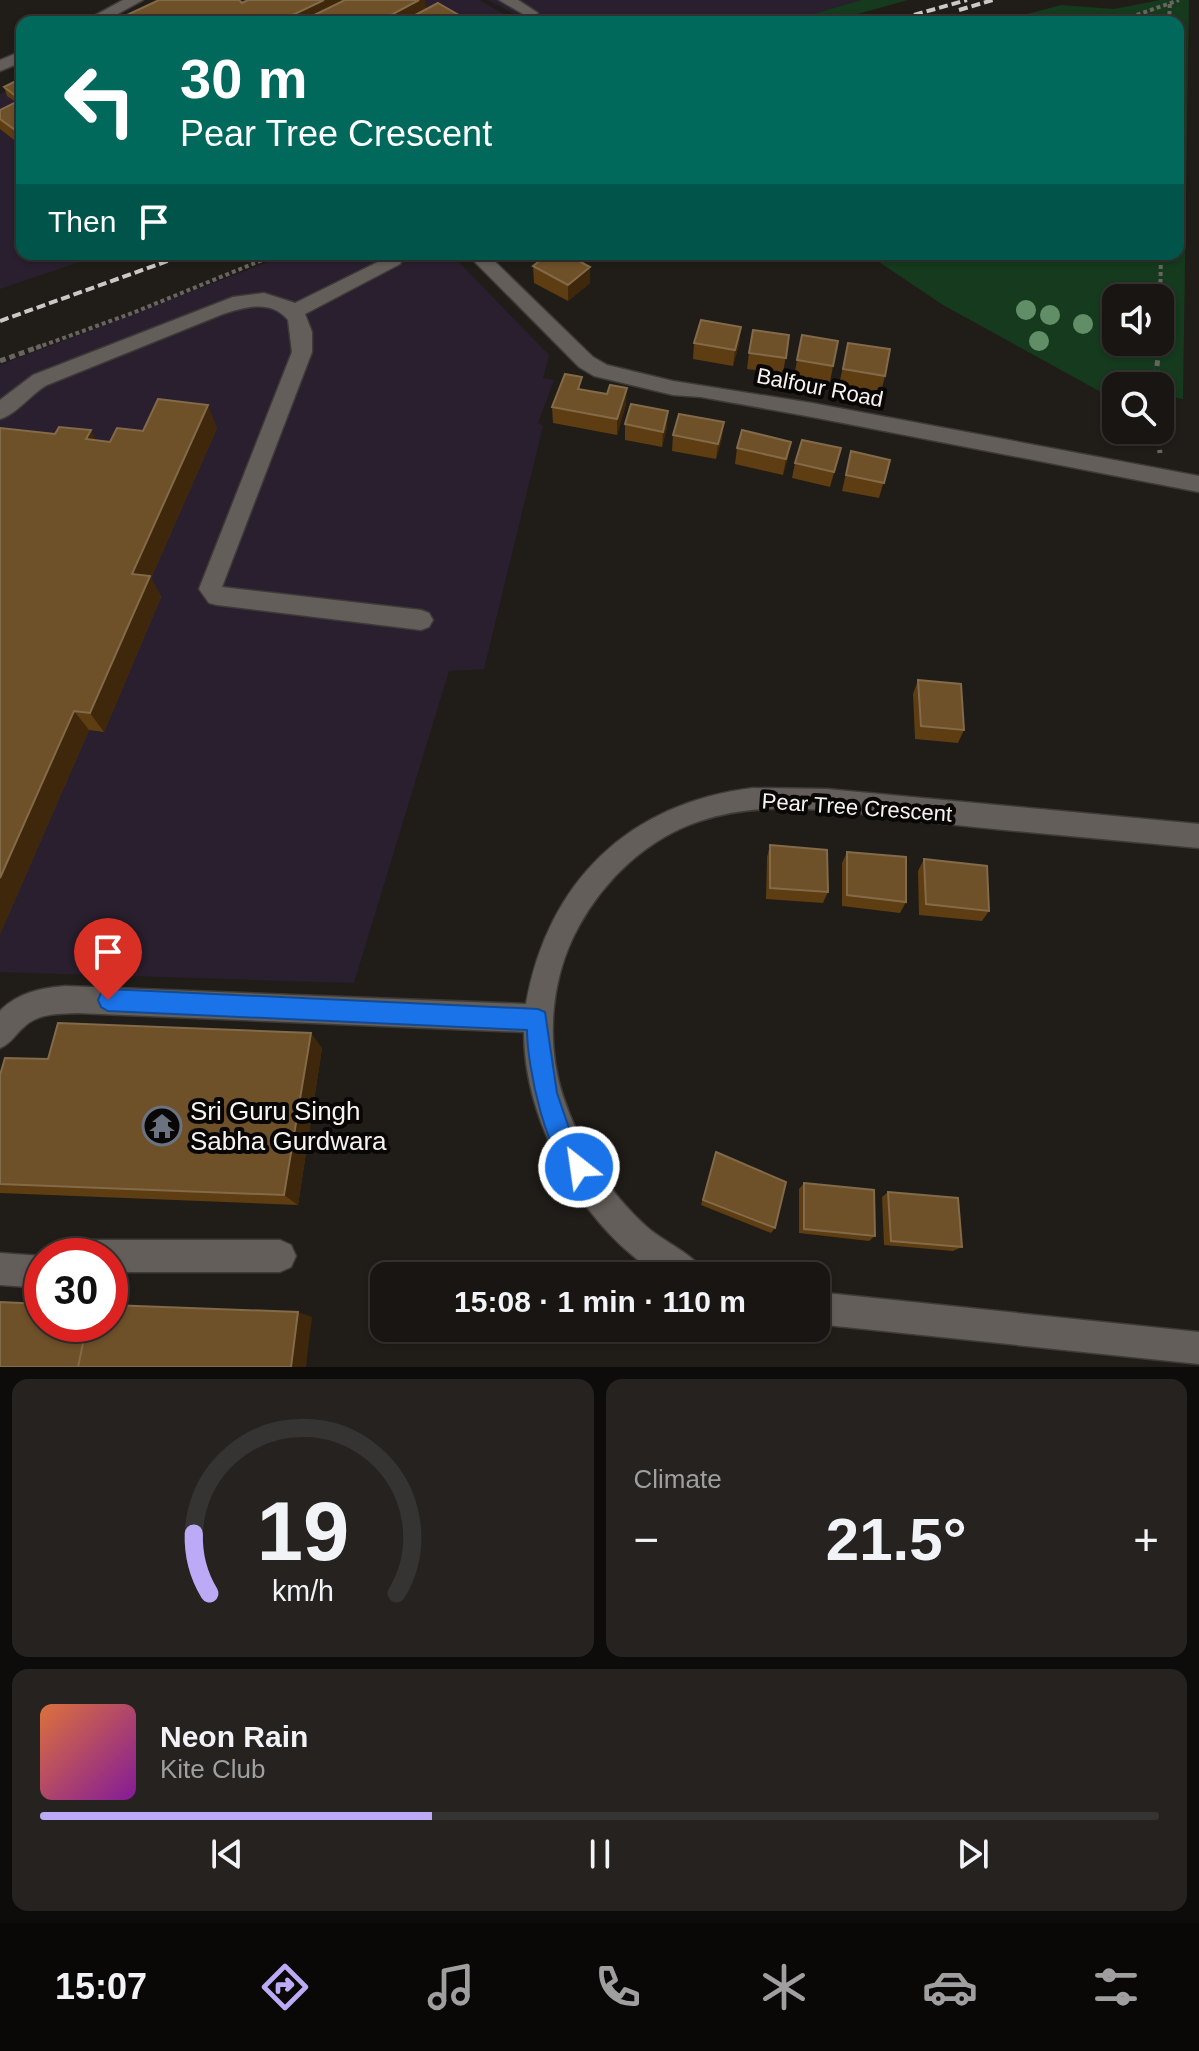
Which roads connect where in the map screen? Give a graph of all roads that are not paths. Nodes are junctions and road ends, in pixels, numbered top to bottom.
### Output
1 (135, 0) edge
2 (507, 0) edge
3 (530, 13) dead end
4 (103, 16) edge
5 (393, 260) dead end
6 (482, 260) edge
7 (295, 311) junction
8 (0, 412) edge
9 (1199, 484) edge
10 (421, 620) dead end
11 (1199, 836) edge
12 (538, 1019) junction
13 (0, 1034) edge
14 (280, 1256) dead end
15 (128, 1257) edge
16 (667, 1262) edge
17 (0, 1269) edge
18 (24, 1271) edge
19 (830, 1309) edge
20 (1199, 1348) edge

1 - 4 street
2 - 3 street
5 - 7 street
6 - 9 street, Balfour Road
7 - 8 street
7 - 10 street
11 - 12 street, Pear Tree Crescent
12 - 13 street
12 - 16 street, Pear Tree Crescent
14 - 15 street
17 - 18 street
19 - 20 street

